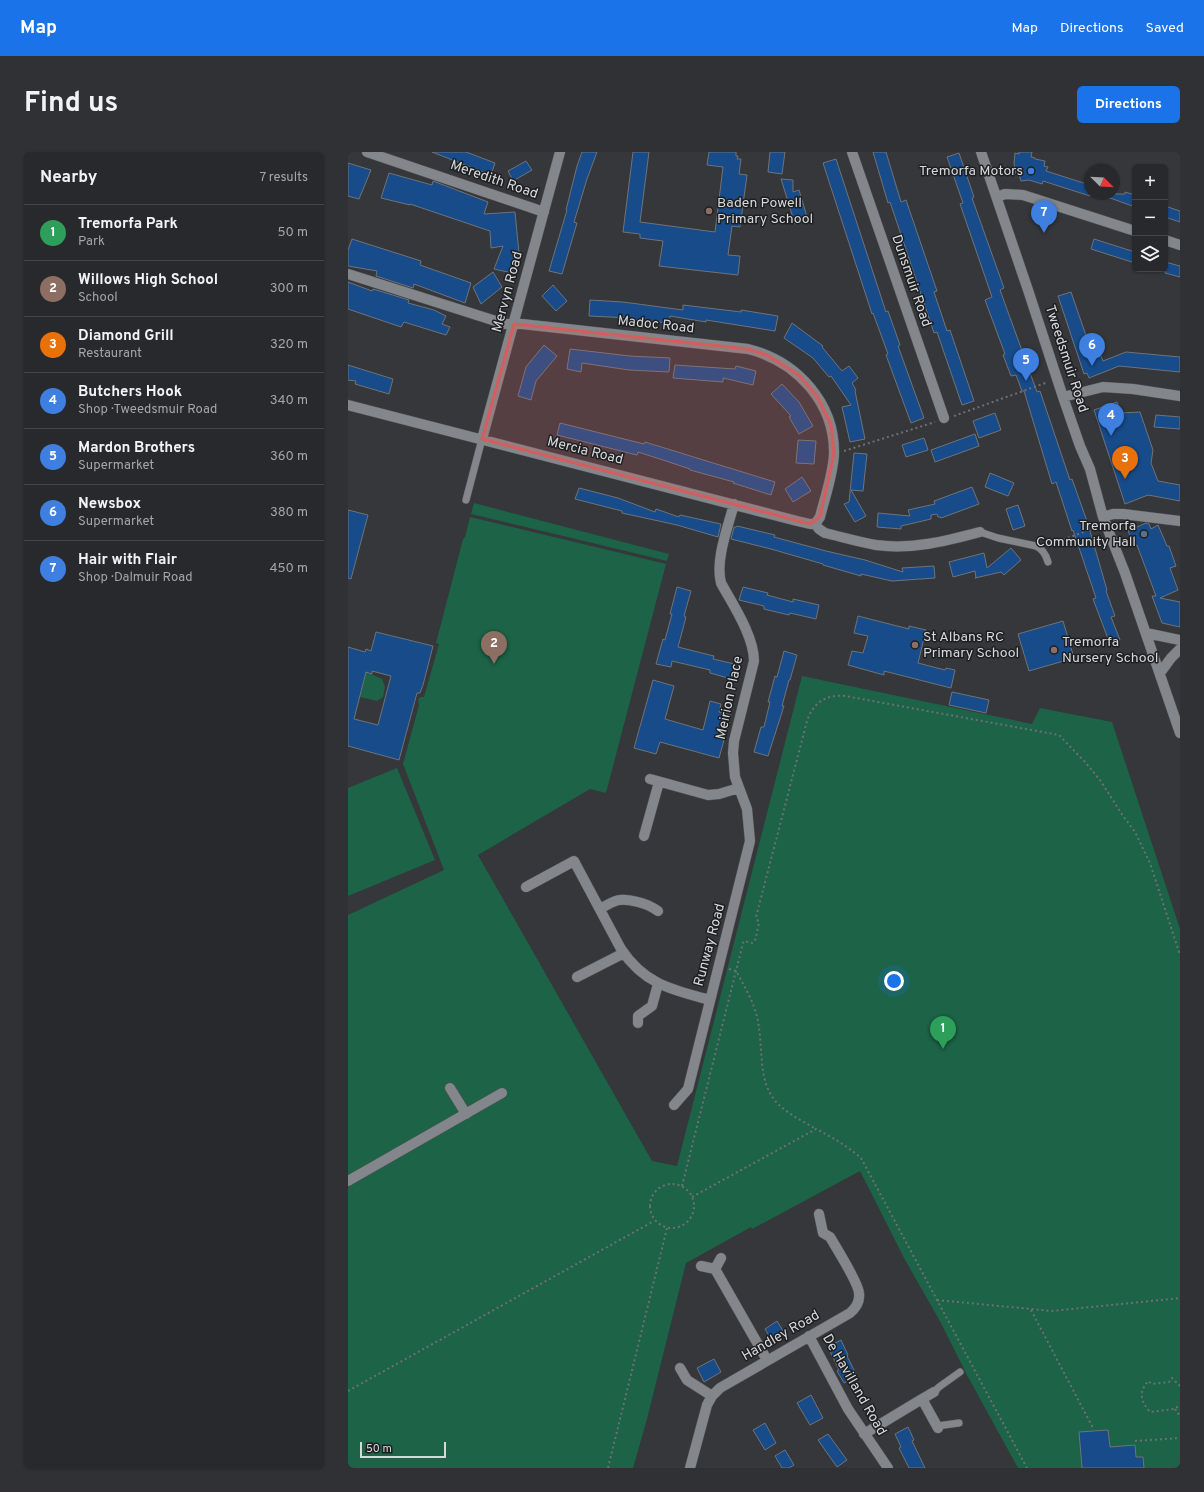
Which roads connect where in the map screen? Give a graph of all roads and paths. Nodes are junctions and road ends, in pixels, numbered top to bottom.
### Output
1 (367, 152) edge
2 (560, 152) edge
3 (852, 152) edge
4 (981, 152) edge
5 (997, 196) junction
6 (544, 212) junction
7 (1132, 230) edge
8 (1168, 241) edge
9 (1180, 245) edge
10 (348, 274) edge
11 (514, 324) junction
12 (1057, 379) junction
13 (1063, 396) junction
14 (1180, 396) edge
15 (348, 404) edge
16 (944, 418) junction
17 (482, 439) junction
18 (834, 454) junction
19 (466, 500) dead end
20 (734, 504) junction
21 (1105, 520) junction
22 (1180, 521) edge
23 (815, 524) junction
24 (980, 532) joint
25 (1040, 548) junction
26 (1048, 562) dead end
27 (1146, 632) junction
28 (1180, 640) edge
29 (1180, 649) edge
30 (1160, 673) junction
31 (1180, 733) edge
32 (739, 788) junction
33 (644, 836) dead end
34 (526, 887) dead end
35 (600, 909) junction
36 (658, 911) dead end
37 (624, 953) junction
38 (1180, 955) edge
39 (736, 971) junction
40 (577, 977) dead end
41 (658, 984) junction
42 (710, 1000) junction
43 (638, 1023) dead end
44 (450, 1088) dead end
45 (502, 1093) dead end
46 (674, 1105) dead end
47 (466, 1114) junction
48 (816, 1129) junction
49 (348, 1181) edge
50 (682, 1186) junction
51 (692, 1197) junction
52 (819, 1214) dead end
53 (654, 1221) junction
54 (667, 1228) junction
55 (721, 1258) dead end
56 (701, 1266) dead end
57 (715, 1270) junction
58 (1180, 1298) edge
59 (937, 1300) junction
60 (1031, 1310) junction
61 (809, 1336) junction
62 (767, 1360) junction
63 (680, 1368) dead end
64 (960, 1372) dead end
65 (1180, 1386) edge
66 (348, 1391) edge
67 (934, 1392) joint
68 (712, 1396) junction
69 (922, 1398) junction
70 (1180, 1405) edge
71 (1174, 1408) junction
72 (1180, 1416) edge
73 (959, 1423) dead end
74 (938, 1427) joint
75 (1093, 1428) dead end
76 (864, 1434) junction
77 (1180, 1438) edge
78 (1135, 1441) dead end
79 (608, 1468) edge
80 (690, 1468) edge
81 (888, 1468) edge
82 (1027, 1468) edge

1 - 6 street, Meredith Road
2 - 6 street, Mervyn Road
3 - 16 street, Dunsmuir Road
4 - 5 street, Tweedsmuir Road
5 - 7 street
5 - 12 street, Tweedsmuir Road
6 - 11 street, Mervyn Road
8 - 9 street
10 - 11 street, Madoc Road
11 - 17 street, Mervyn Road
11 - 18 street, Madoc Road
12 - 13 street, Tweedsmuir Road
12 - 16 path
13 - 14 street
13 - 21 street, Tweedsmuir Road
15 - 17 street, Mercia Road
16 - 18 path
17 - 19 lane
17 - 20 street, Mercia Road
18 - 23 street, Madoc Road
20 - 23 street, Mercia Road
20 - 32 street, Meirion Place
21 - 22 street
21 - 25 path
21 - 27 street, Tweedsmuir Road
23 - 24 street
24 - 25 lane
25 - 26 lane
27 - 28 street
27 - 30 street, Tweedsmuir Road
29 - 30 street
30 - 31 street, Tweedsmuir Road
32 - 33 street
32 - 42 street, Runway Road
34 - 35 street
35 - 36 street
35 - 37 street
37 - 40 street
37 - 41 street
38 - 39 path
39 - 48 path
39 - 50 path
41 - 42 street
41 - 43 street
42 - 46 street, Runway Road
44 - 47 street
45 - 47 street
47 - 49 street
48 - 51 path
48 - 59 path
50 - 51 path
50 - 53 path
51 - 54 path
52 - 61 street, Handley Road
53 - 54 path
53 - 66 path
54 - 79 path
55 - 57 street
56 - 57 street
57 - 62 street
58 - 60 path
59 - 60 path
59 - 82 path
60 - 75 path
61 - 62 street, Handley Road
61 - 76 street, De Havilland Road
62 - 68 street, Handley Road
63 - 68 street
64 - 67 lane
65 - 71 path
67 - 69 street
68 - 80 street, Handley Road
69 - 74 street
69 - 76 street
70 - 71 path
71 - 72 path
73 - 74 lane
76 - 81 street, De Havilland Road
77 - 78 path

